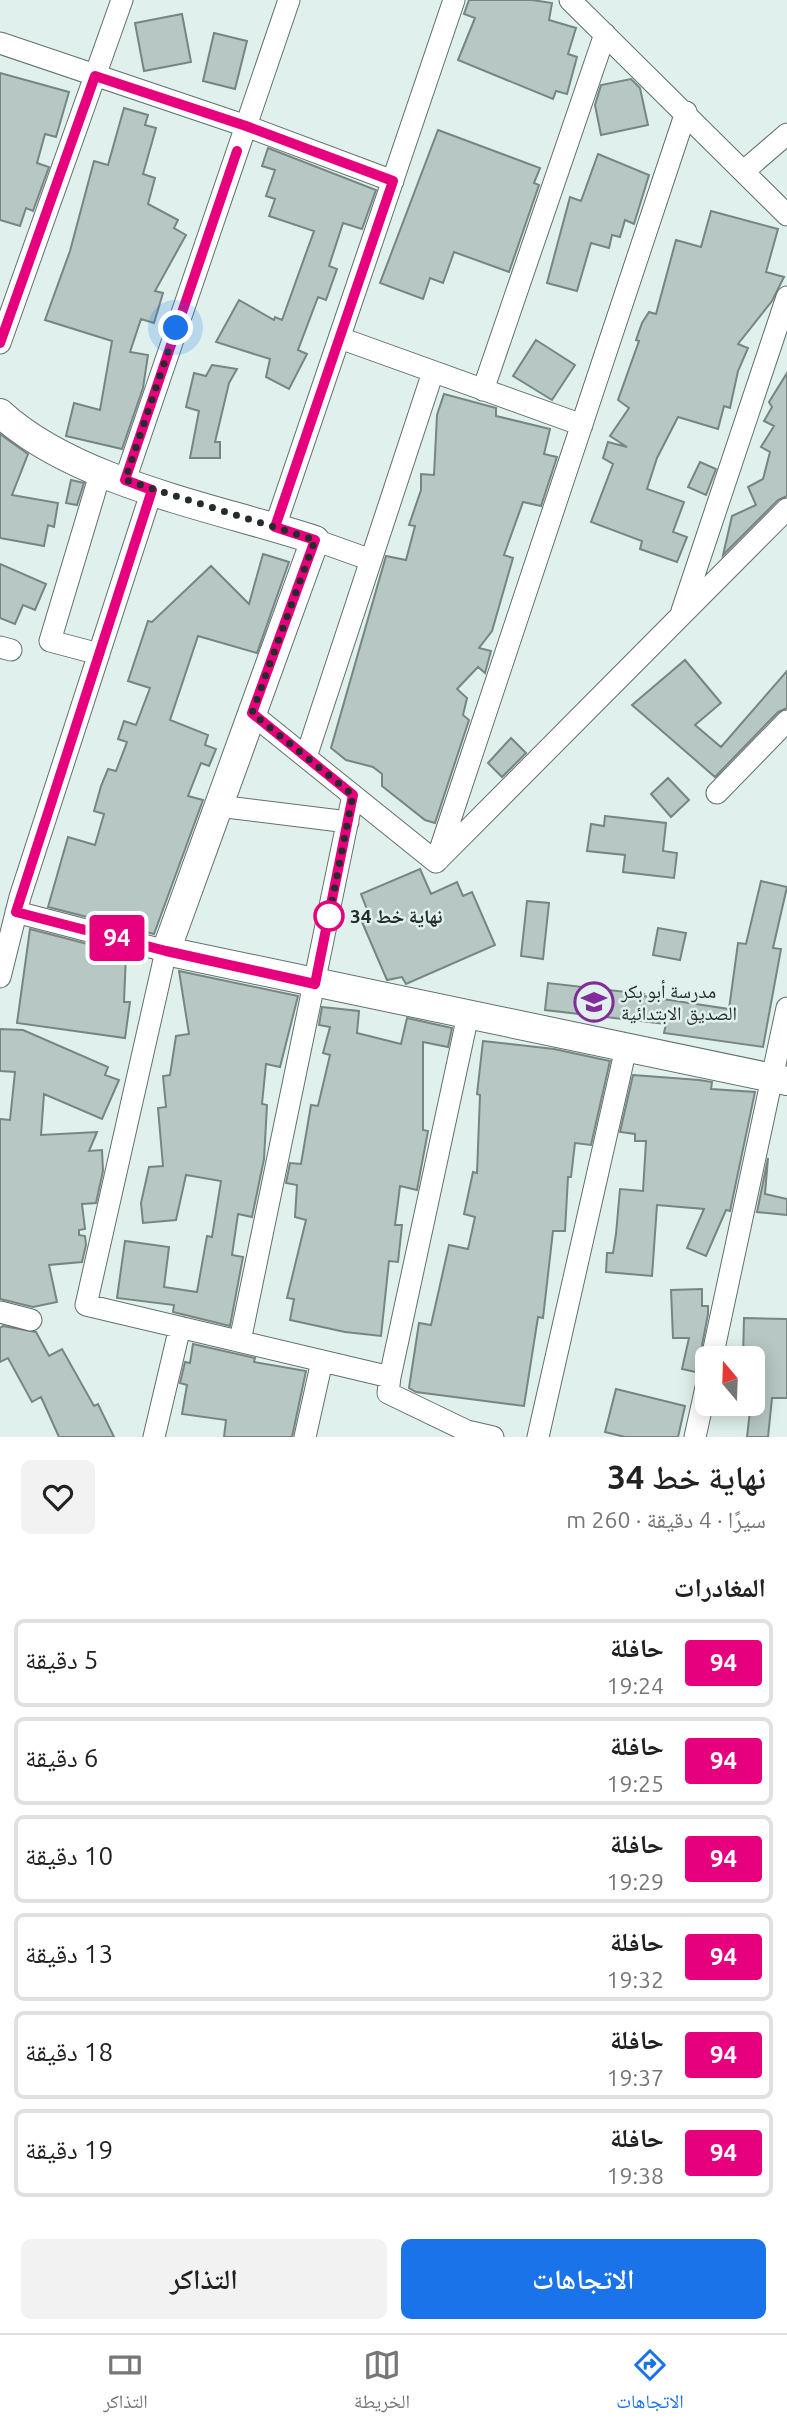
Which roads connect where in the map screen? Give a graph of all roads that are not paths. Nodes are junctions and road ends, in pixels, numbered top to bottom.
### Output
1 (122, 0) edge
2 (289, 0) edge
3 (454, 0) edge
4 (570, 0) edge
5 (606, 34) junction
6 (0, 43) edge
7 (95, 76) junction
8 (686, 112) junction
9 (246, 126) junction
10 (787, 134) edge
11 (744, 171) junction
12 (393, 181) junction
13 (787, 215) edge
14 (787, 297) edge
15 (340, 338) junction
16 (0, 343) edge
17 (433, 372) junction
18 (483, 390) junction
19 (0, 413) edge
20 (582, 425) junction
21 (113, 475) junction
22 (152, 490) junction
23 (787, 509) edge
24 (275, 527) junction
25 (315, 540) junction
26 (371, 560) junction
27 (680, 616) junction
28 (99, 654) junction
29 (252, 713) junction
30 (787, 721) edge
31 (306, 757) junction
32 (717, 793) dead end
33 (353, 795) junction
34 (218, 806) junction
35 (348, 821) junction
36 (436, 862) junction
37 (12, 901) edge
38 (166, 951) junction
39 (0, 977) edge
40 (315, 984) junction
41 (787, 1009) edge
42 (468, 1015) junction
43 (626, 1048) junction
44 (780, 1080) edge
45 (0, 1312) edge
46 (31, 1320) dead end
47 (180, 1327) junction
48 (240, 1341) junction
49 (715, 1346) edge
50 (321, 1361) junction
51 (390, 1377) junction
52 (700, 1416) edge
53 (466, 1434) edge
54 (154, 1437) edge
55 (305, 1437) edge
56 (493, 1437) edge
57 (538, 1437) edge
58 (695, 1437) edge

1 - 7 street
2 - 9 street
3 - 12 street
4 - 5 street
5 - 8 street
5 - 18 street
6 - 7 street
7 - 9 street
7 - 16 street
8 - 11 street
8 - 20 street
9 - 12 street
9 - 21 street
10 - 11 street
11 - 13 street
12 - 15 street
14 - 27 street
15 - 17 street
15 - 24 street
17 - 18 street
17 - 26 street
18 - 20 street
19 - 21 street
20 - 36 street
21 - 22 street
21 - 28 street
22 - 24 street
22 - 28 street
23 - 27 street
24 - 25 street
25 - 26 street
25 - 29 street
26 - 31 street
27 - 36 street
28 - 37 street
29 - 31 street
29 - 34 street
30 - 32 street
31 - 33 street
33 - 35 street
33 - 36 street
34 - 35 street
34 - 38 street
35 - 40 street
37 - 38 street
37 - 39 street
38 - 40 street
38 - 47 street
40 - 42 street
40 - 48 street
41 - 44 street
42 - 43 street
42 - 51 street
43 - 44 street
43 - 57 street
44 - 49 street
45 - 46 street
47 - 48 street
47 - 54 street
48 - 50 street
50 - 51 street
50 - 55 street
51 - 53 street
52 - 58 street
53 - 56 street

